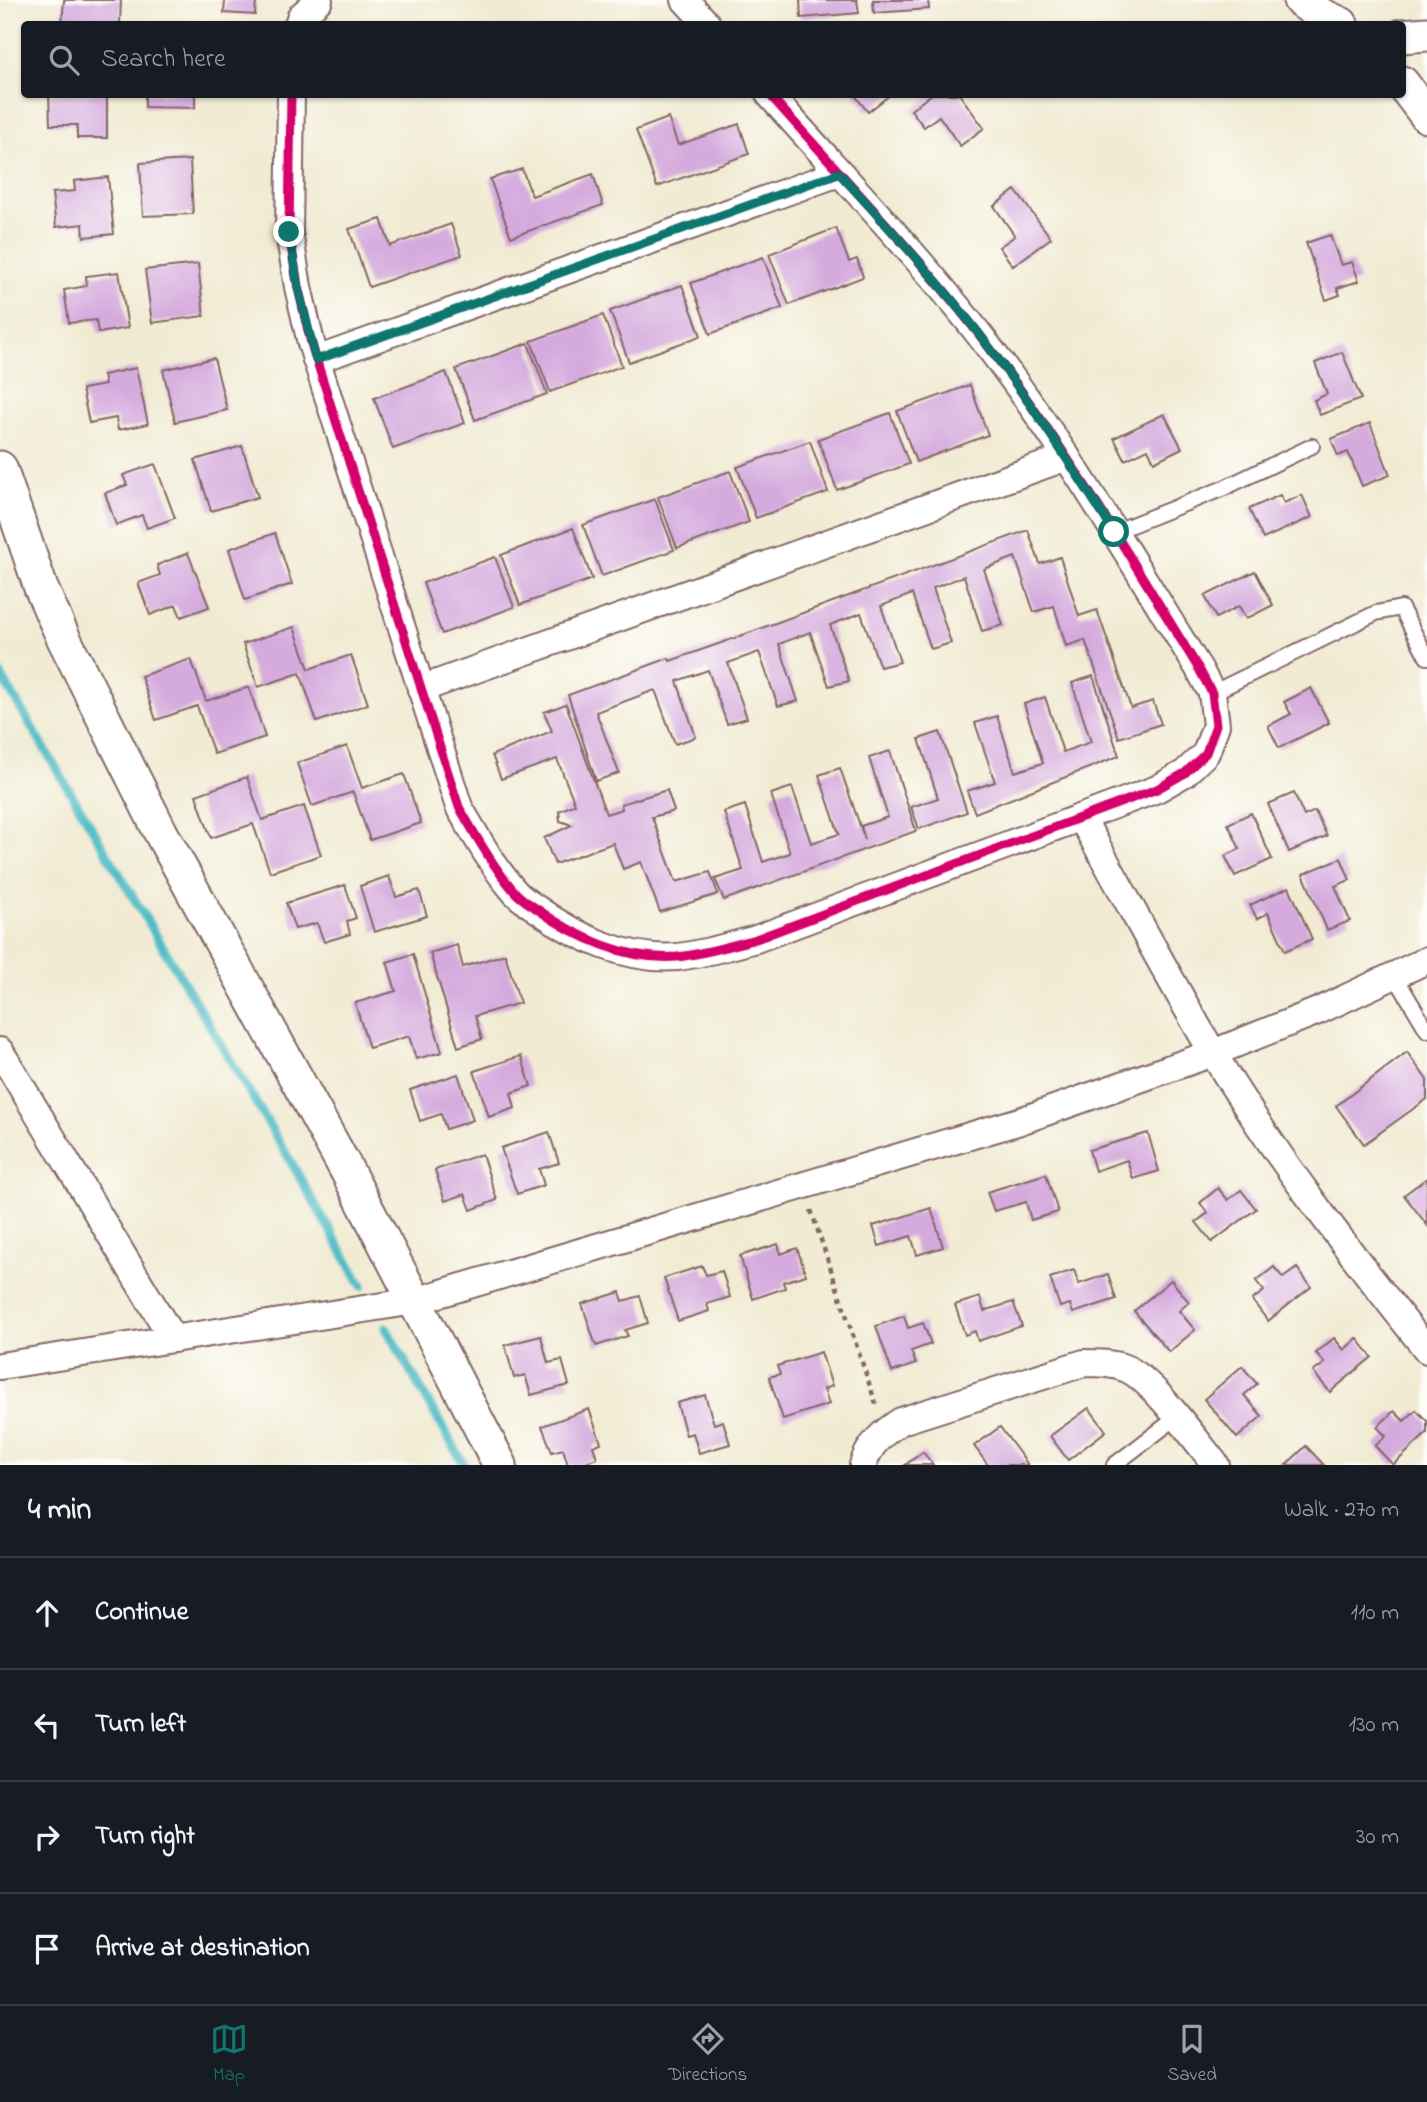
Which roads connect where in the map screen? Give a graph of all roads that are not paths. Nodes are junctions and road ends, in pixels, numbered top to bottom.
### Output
1 (319, 0) edge
2 (685, 0) edge
3 (1300, 0) edge
4 (299, 21) edge
5 (703, 21) edge
6 (1334, 21) edge
7 (1427, 34) edge
8 (1406, 36) edge
9 (1406, 88) edge
10 (291, 98) edge
11 (773, 98) edge
12 (1427, 116) edge
13 (839, 173) junction
14 (316, 360) junction
15 (1312, 446) dead end
16 (1066, 457) junction
17 (0, 468) edge
18 (1114, 532) junction
19 (1427, 657) edge
20 (421, 689) junction
21 (1212, 693) junction
22 (1081, 817) junction
23 (1427, 960) edge
24 (1395, 976) junction
25 (1427, 1030) edge
26 (0, 1051) edge
27 (1213, 1053) junction
28 (415, 1301) junction
29 (173, 1339) junction
30 (1427, 1350) edge
31 (0, 1366) edge
32 (1176, 1418) junction
33 (500, 1465) edge
34 (863, 1465) edge
35 (1114, 1465) edge
36 (1216, 1465) edge

1 - 4 street
2 - 5 street
3 - 6 street
7 - 8 street
9 - 12 street
10 - 14 street
11 - 13 street
13 - 14 street
13 - 16 street
14 - 20 street
15 - 18 lane
16 - 18 street
16 - 20 street
17 - 28 street
18 - 21 street
19 - 21 lane
20 - 22 street
21 - 22 street
22 - 27 street
23 - 24 street
24 - 25 lane
24 - 27 street
26 - 29 street
27 - 28 street
27 - 30 street
28 - 29 street
28 - 33 street
29 - 31 street
32 - 34 street
32 - 35 lane
32 - 36 street

